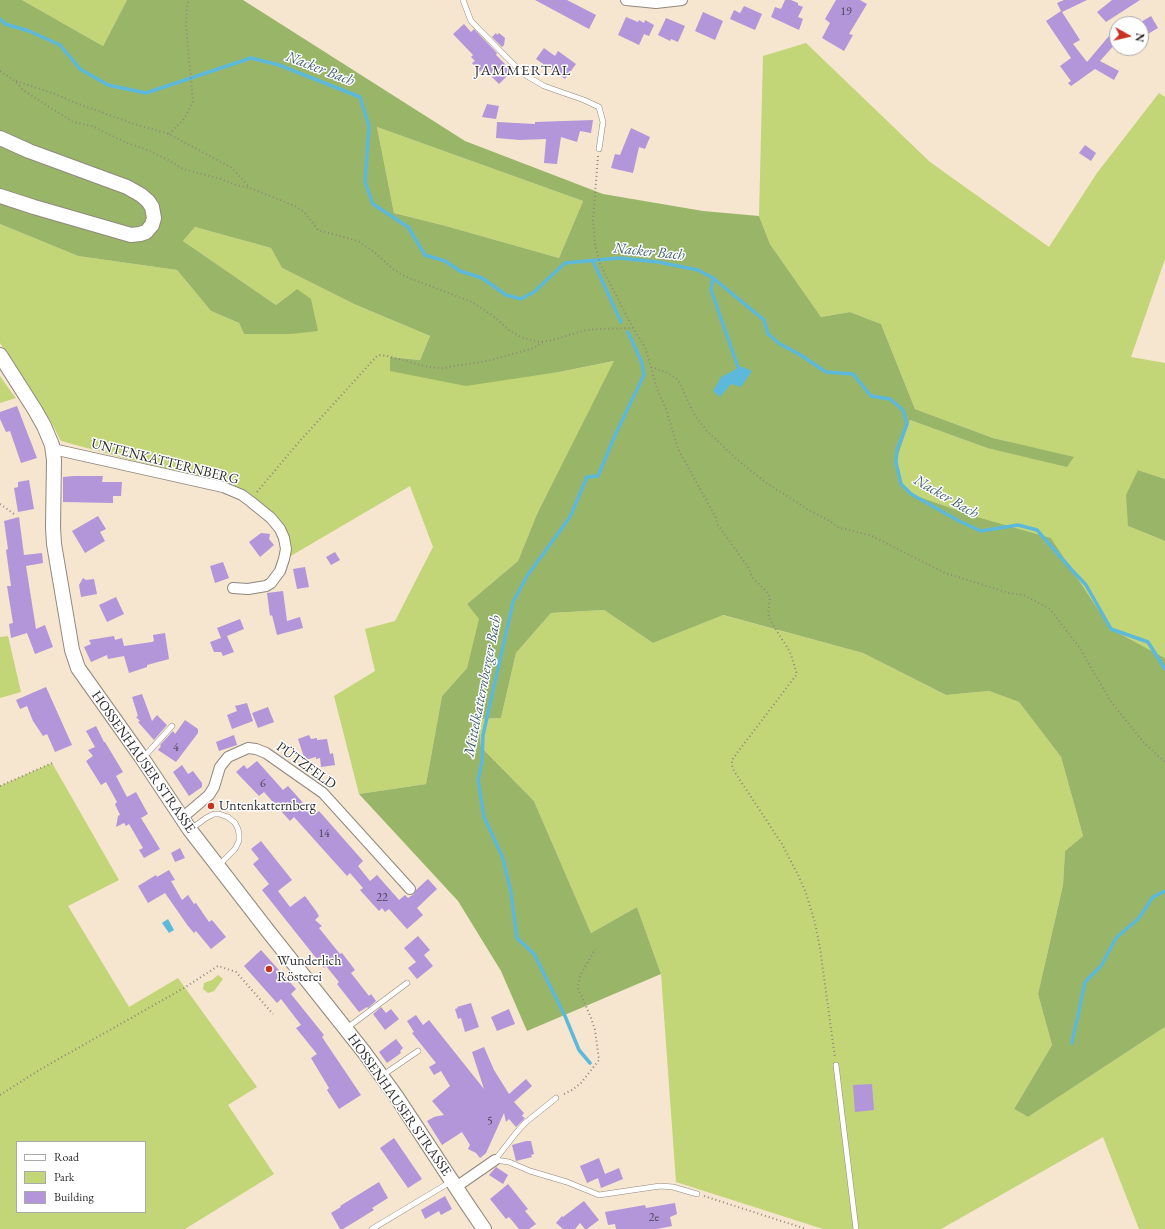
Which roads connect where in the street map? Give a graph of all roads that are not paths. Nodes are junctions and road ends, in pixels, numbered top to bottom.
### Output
1 (463, 0) edge
2 (626, 0) edge
3 (682, 0) edge
4 (0, 138) edge
5 (599, 149) road end
6 (0, 196) edge
7 (0, 355) edge
8 (53, 449) junction
9 (233, 588) dead end
10 (172, 726) dead end
11 (142, 758) junction
12 (182, 818) junction
13 (190, 830) junction
14 (218, 866) junction
15 (410, 889) dead end
16 (407, 983) dead end
17 (346, 1029) junction
18 (418, 1051) dead end
19 (836, 1065) road end
20 (382, 1076) junction
21 (556, 1098) road end
22 (495, 1160) junction
23 (454, 1184) junction
24 (697, 1194) road end
25 (372, 1229) edge
26 (484, 1229) edge
27 (856, 1229) edge

1 - 5 lane
2 - 3 street
4 - 6 street
7 - 8 street
8 - 9 street, UNTENKATTERNBERG
8 - 11 street, HOSSENHAUSER STRASSE
10 - 11 lane
11 - 12 street, HOSSENHAUSER STRASSE
12 - 13 street, HOSSENHAUSER STRASSE
12 - 15 street, PÜTZFELD
13 - 14 street, HOSSENHAUSER STRASSE
13 - 14 lane
14 - 17 street, HOSSENHAUSER STRASSE
16 - 17 lane, HOSSENHAUSER STRASSE
17 - 20 street, HOSSENHAUSER STRASSE
18 - 20 lane
19 - 27 lane
20 - 23 street, HOSSENHAUSER STRASSE
21 - 22 lane
22 - 23 street
22 - 24 lane
23 - 25 lane, HOSSENHAUSER STRASSE
23 - 26 street, HOSSENHAUSER STRASSE

